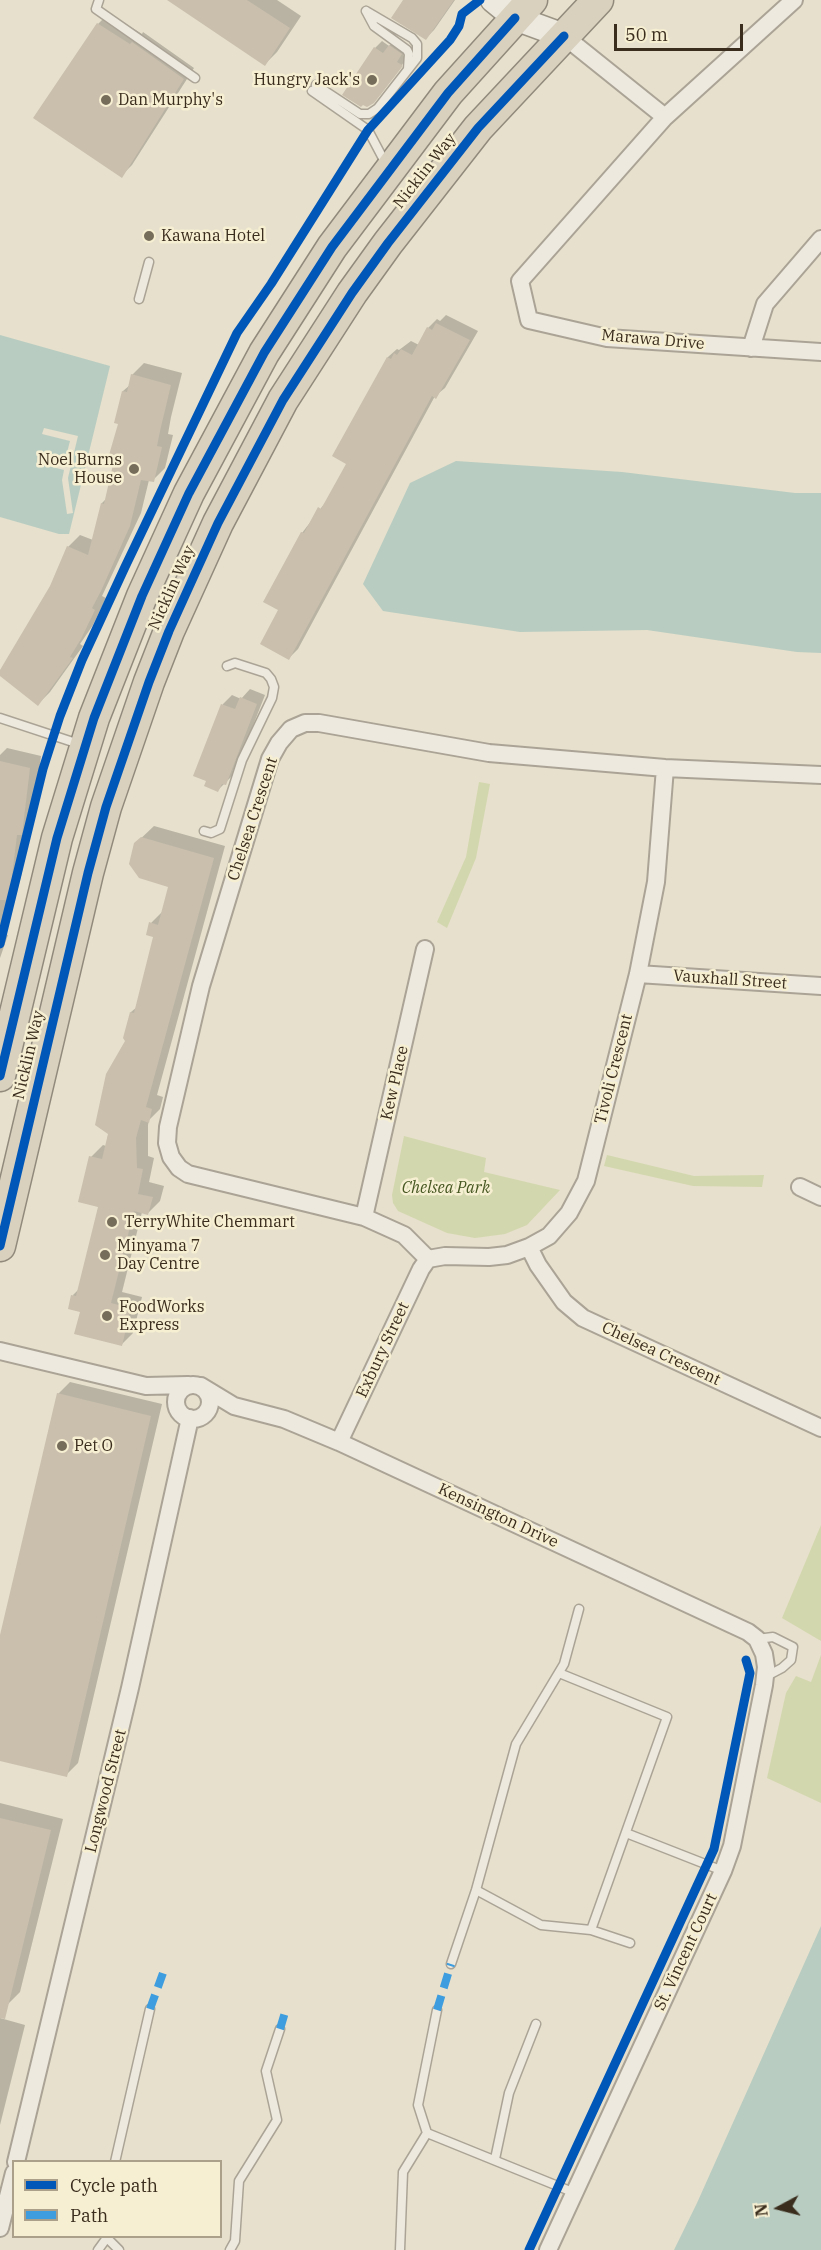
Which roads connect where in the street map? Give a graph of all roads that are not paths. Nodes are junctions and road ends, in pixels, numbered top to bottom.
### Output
1 (99, 0) edge
2 (598, 0) edge
3 (794, 0) edge
4 (520, 4) edge
5 (366, 11) dead end
6 (564, 36) junction
7 (195, 78) dead end
8 (665, 117) junction
9 (389, 169) junction
10 (821, 239) edge
11 (149, 262) dead end
12 (139, 299) dead end
13 (751, 348) junction
14 (821, 352) edge
15 (227, 666) dead end
16 (0, 718) edge
17 (86, 746) junction
18 (665, 768) junction
19 (821, 775) edge
20 (204, 831) dead end
21 (425, 948) dead end
22 (638, 974) junction
23 (821, 986) edge
24 (0, 1076) edge
25 (800, 1187) dead end
26 (821, 1197) edge
27 (364, 1217) junction
28 (0, 1246) edge
29 (529, 1247) junction
30 (428, 1259) junction
31 (0, 1351) edge
32 (194, 1385) junction
33 (146, 1386) junction
34 (176, 1405) junction
35 (234, 1406) junction
36 (208, 1410) junction
37 (190, 1418) junction
38 (821, 1428) edge
39 (339, 1442) junction
40 (579, 1609) dead end
41 (757, 1639) junction
42 (559, 1673) junction
43 (765, 1678) junction
44 (626, 1833) junction
45 (723, 1872) junction
46 (476, 1890) junction
47 (591, 1930) junction
48 (630, 1943) dead end
49 (451, 1964) dead end
50 (150, 2009) dead end
51 (437, 2010) dead end
52 (536, 2024) dead end
53 (280, 2029) dead end
54 (427, 2133) junction
55 (495, 2159) junction
56 (16, 2160) edge
57 (115, 2160) edge
58 (12, 2181) edge
59 (576, 2193) junction
60 (0, 2228) edge
61 (105, 2238) edge
62 (98, 2250) edge
63 (119, 2250) edge
64 (230, 2250) edge
65 (400, 2250) edge
66 (548, 2250) edge

1 - 7 lane
2 - 6 highway, Nicklin Way
3 - 8 street, Marawa Drive
4 - 6 main road
4 - 9 highway, Nicklin Way
5 - 9 lane
6 - 8 street
6 - 28 highway, Nicklin Way
8 - 13 street, Marawa Drive
9 - 17 highway, Nicklin Way
10 - 13 street
11 - 12 lane
13 - 14 street, Marawa Drive
15 - 20 lane
16 - 17 lane
17 - 24 highway, Nicklin Way
18 - 19 street, Chelsea Crescent
18 - 22 street, Tivoli Crescent
18 - 27 street, Chelsea Crescent
21 - 27 street, Kew Place
22 - 23 street, Vauxhall Street
22 - 29 street, Tivoli Crescent
25 - 26 street
27 - 30 street, Chelsea Crescent
29 - 30 street, Tivoli Crescent
29 - 38 street, Chelsea Crescent
30 - 39 street, Exbury Street
31 - 33 street
32 - 33 street
32 - 34 street
32 - 35 street, Kensington Drive
32 - 36 street
33 - 34 street
34 - 37 street
35 - 36 street, Kensington Drive
35 - 39 street, Kensington Drive
36 - 37 street
37 - 56 street, Longwood Street
39 - 41 street, Kensington Drive
40 - 42 lane
41 - 43 street, St. Vincent Court
41 - 43 lane
42 - 44 lane
42 - 46 lane
43 - 45 street, St. Vincent Court
44 - 45 lane
44 - 47 lane
45 - 59 street, St. Vincent Court
46 - 47 lane
46 - 49 lane
47 - 48 lane
50 - 57 lane
51 - 54 lane
52 - 55 lane
53 - 64 lane
54 - 55 lane
54 - 65 lane
55 - 59 lane
58 - 60 street
59 - 66 street, St. Vincent Court
61 - 62 lane
61 - 63 lane

